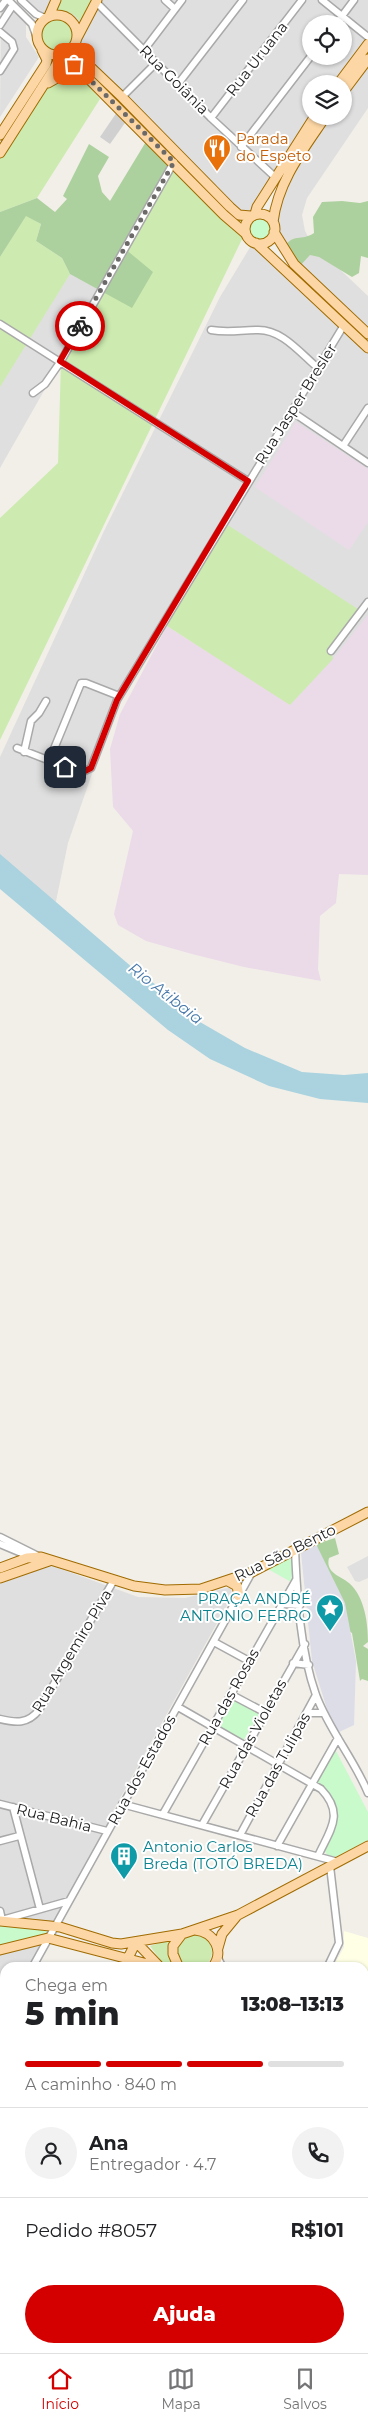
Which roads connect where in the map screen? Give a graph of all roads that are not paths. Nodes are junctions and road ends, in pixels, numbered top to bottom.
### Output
1 (7, 0) edge
2 (22, 0) edge
3 (56, 0) edge
4 (165, 0) edge
5 (182, 0) edge
6 (243, 0) edge
7 (302, 0) edge
8 (322, 0) edge
9 (354, 0) edge
10 (96, 1) edge
11 (13, 5) junction
12 (0, 8) edge
13 (175, 9) junction
14 (8, 12) junction
15 (341, 15) edge
16 (343, 15) edge
17 (47, 17) junction
18 (352, 24) edge
19 (0, 25) edge
20 (0, 32) edge
21 (36, 35) junction
22 (368, 37) edge
23 (76, 42) junction
24 (368, 44) edge
25 (42, 49) junction
26 (144, 50) junction
27 (61, 55) junction
28 (368, 59) edge
29 (156, 63) junction
30 (304, 65) edge
31 (0, 71) edge
32 (85, 74) junction
33 (345, 75) edge
34 (352, 80) edge
35 (178, 84) junction
36 (44, 86) junction
37 (122, 97) junction
38 (211, 118) junction
39 (309, 125) edge
40 (320, 125) edge
41 (0, 135) edge
42 (241, 147) junction
43 (0, 153) edge
44 (174, 162) junction
45 (275, 177) junction
46 (253, 215) junction
47 (273, 222) junction
48 (274, 232) junction
49 (245, 233) junction
50 (256, 243) junction
51 (0, 324) edge
52 (344, 325) junction
53 (211, 330) dead end
54 (368, 334) edge
55 (368, 348) edge
56 (60, 361) junction
57 (318, 368) junction
58 (34, 393) dead end
59 (368, 408) edge
60 (291, 411) junction
61 (343, 446) junction
62 (368, 463) edge
63 (248, 481) junction
64 (368, 602) edge
65 (331, 651) dead end
66 (119, 696) junction
67 (46, 701) dead end
68 (17, 748) dead end
69 (24, 752) junction
70 (49, 761) junction
71 (368, 1512) edge
72 (0, 1537) edge
73 (0, 1544) edge
74 (295, 1549) junction
75 (30, 1557) junction
76 (45, 1560) junction
77 (0, 1568) edge
78 (252, 1572) junction
79 (0, 1578) edge
80 (114, 1580) junction
81 (296, 1580) junction
82 (228, 1581) junction
83 (239, 1596) junction
84 (282, 1604) junction
85 (300, 1605) junction
86 (214, 1642) junction
87 (304, 1644) junction
88 (249, 1661) junction
89 (293, 1663) junction
90 (308, 1665) junction
91 (230, 1694) junction
92 (316, 1695) junction
93 (178, 1707) junction
94 (264, 1712) junction
95 (307, 1713) junction
96 (324, 1713) junction
97 (0, 1719) edge
98 (212, 1726) junction
99 (338, 1738) junction
100 (245, 1746) junction
101 (279, 1765) junction
102 (368, 1771) edge
103 (360, 1774) junction
104 (311, 1783) junction
105 (368, 1793) edge
106 (0, 1804) edge
107 (122, 1804) junction
108 (13, 1808) junction
109 (163, 1814) junction
110 (202, 1825) junction
111 (107, 1831) junction
112 (240, 1835) junction
113 (19, 1836) junction
114 (0, 1841) edge
115 (277, 1846) junction
116 (368, 1846) edge
117 (318, 1856) junction
118 (334, 1864) junction
119 (315, 1874) junction
120 (69, 1901) junction
121 (40, 1909) junction
122 (238, 1915) junction
123 (1, 1917) edge
124 (54, 1927) junction
125 (195, 1930) junction
126 (182, 1934) junction
127 (48, 1938) junction
128 (136, 1942) junction
129 (0, 1950) edge
130 (128, 1958) junction
131 (35, 1962) edge
132 (126, 1962) edge
133 (143, 1962) edge
134 (156, 1962) edge
135 (176, 1962) edge
136 (216, 1962) edge
137 (330, 1962) edge

1 - 11 street
1 - 12 street
2 - 17 street
3 - 17 main road
4 - 13 street
5 - 13 street
6 - 35 street
7 - 38 street, Rua Uruana
8 - 15 street
9 - 16 street
10 - 23 main road
10 - 26 street, Rua Goiânia
11 - 14 street
11 - 21 street
12 - 14 street
13 - 26 street
14 - 19 street
17 - 21 main road
17 - 23 main road
18 - 22 street
20 - 31 street
21 - 25 main road
23 - 27 main road
23 - 37 main road
24 - 33 main road
25 - 27 main road
25 - 41 main road
26 - 29 street, Rua Goiânia
27 - 32 main road
27 - 36 main road
28 - 34 main road
29 - 35 street, Rua Goiânia
29 - 37 street
30 - 42 street
32 - 36 main road
32 - 44 main road
35 - 38 street, Rua Goiânia
36 - 43 main road
37 - 46 main road
38 - 42 street, Rua Goiânia
39 - 45 main road
40 - 47 main road
42 - 45 street, Rua Goiânia
44 - 49 main road
44 - 56 street
45 - 46 main road
46 - 47 main road
46 - 49 main road
47 - 48 main road
48 - 50 main road
48 - 54 main road
49 - 50 main road
50 - 52 main road
51 - 56 street
52 - 55 main road
52 - 57 street, Rua Jasper Bresler
53 - 57 street
56 - 58 street
56 - 63 street
57 - 60 street, Rua Jasper Bresler
59 - 61 street
60 - 61 street
60 - 63 street, Rua Jasper Bresler
61 - 62 street
63 - 66 street, Rua Jasper Bresler
64 - 65 street
66 - 70 street, Rua Jasper Bresler
66 - 70 street
67 - 69 street
68 - 69 street
69 - 70 street
71 - 74 main road, Rua São Bento
72 - 76 street, Rua São Bento
73 - 75 street, Rua São Bento
74 - 78 main road, Rua São Bento
74 - 81 street
75 - 76 main road, Rua São Bento
75 - 77 main road
76 - 79 main road
76 - 80 main road, Rua São Bento
78 - 82 main road, Rua São Bento
78 - 83 street, Rua dos Estados
80 - 82 main road, Rua São Bento
80 - 97 street, Rua Argemiro Piva
81 - 84 street, Rua das Rosas
81 - 85 street
82 - 83 main road
83 - 86 street, Rua dos Estados
84 - 85 street
84 - 88 street, Rua das Rosas
85 - 87 street
86 - 88 street
86 - 93 street, Rua dos Estados
87 - 89 street, Rua das Violetas
87 - 90 street
88 - 91 street, Rua das Rosas
89 - 90 street
89 - 94 street, Rua das Violetas
90 - 92 street
91 - 94 street
91 - 98 street, Rua das Rosas
92 - 95 street, Rua das Tulipas
92 - 96 street
93 - 98 street
93 - 107 street, Rua dos Estados
94 - 100 street, Rua das Violetas
95 - 96 street
95 - 101 street, Rua das Tulipas
96 - 99 street
98 - 100 street
98 - 109 street, Rua das Rosas
99 - 103 street
99 - 104 street
100 - 101 street
100 - 110 street, Rua das Violetas
101 - 104 street
101 - 112 street, Rua das Tulipas
102 - 103 street
103 - 105 street
104 - 115 street
104 - 117 street
106 - 108 street, Rua Bahia
107 - 109 street
107 - 111 street, Rua dos Estados
108 - 111 street, Rua Bahia
108 - 113 street
109 - 110 street
110 - 112 street
111 - 120 street, Rua dos Estados
112 - 115 street
113 - 114 street
113 - 121 street
115 - 117 street
116 - 118 main road
117 - 118 street
117 - 119 street
118 - 119 main road
118 - 137 street
119 - 122 main road
120 - 121 street
120 - 124 street, Rua dos Estados
121 - 123 street
122 - 125 main road
122 - 136 main road
123 - 124 main road
124 - 127 street, Rua dos Estados
124 - 128 main road
125 - 126 main road
125 - 136 main road
126 - 128 main road
126 - 135 main road
127 - 129 main road
127 - 130 main road
127 - 131 street, Rua dos Estados
128 - 130 main road
128 - 134 main road
130 - 132 street
130 - 133 main road

